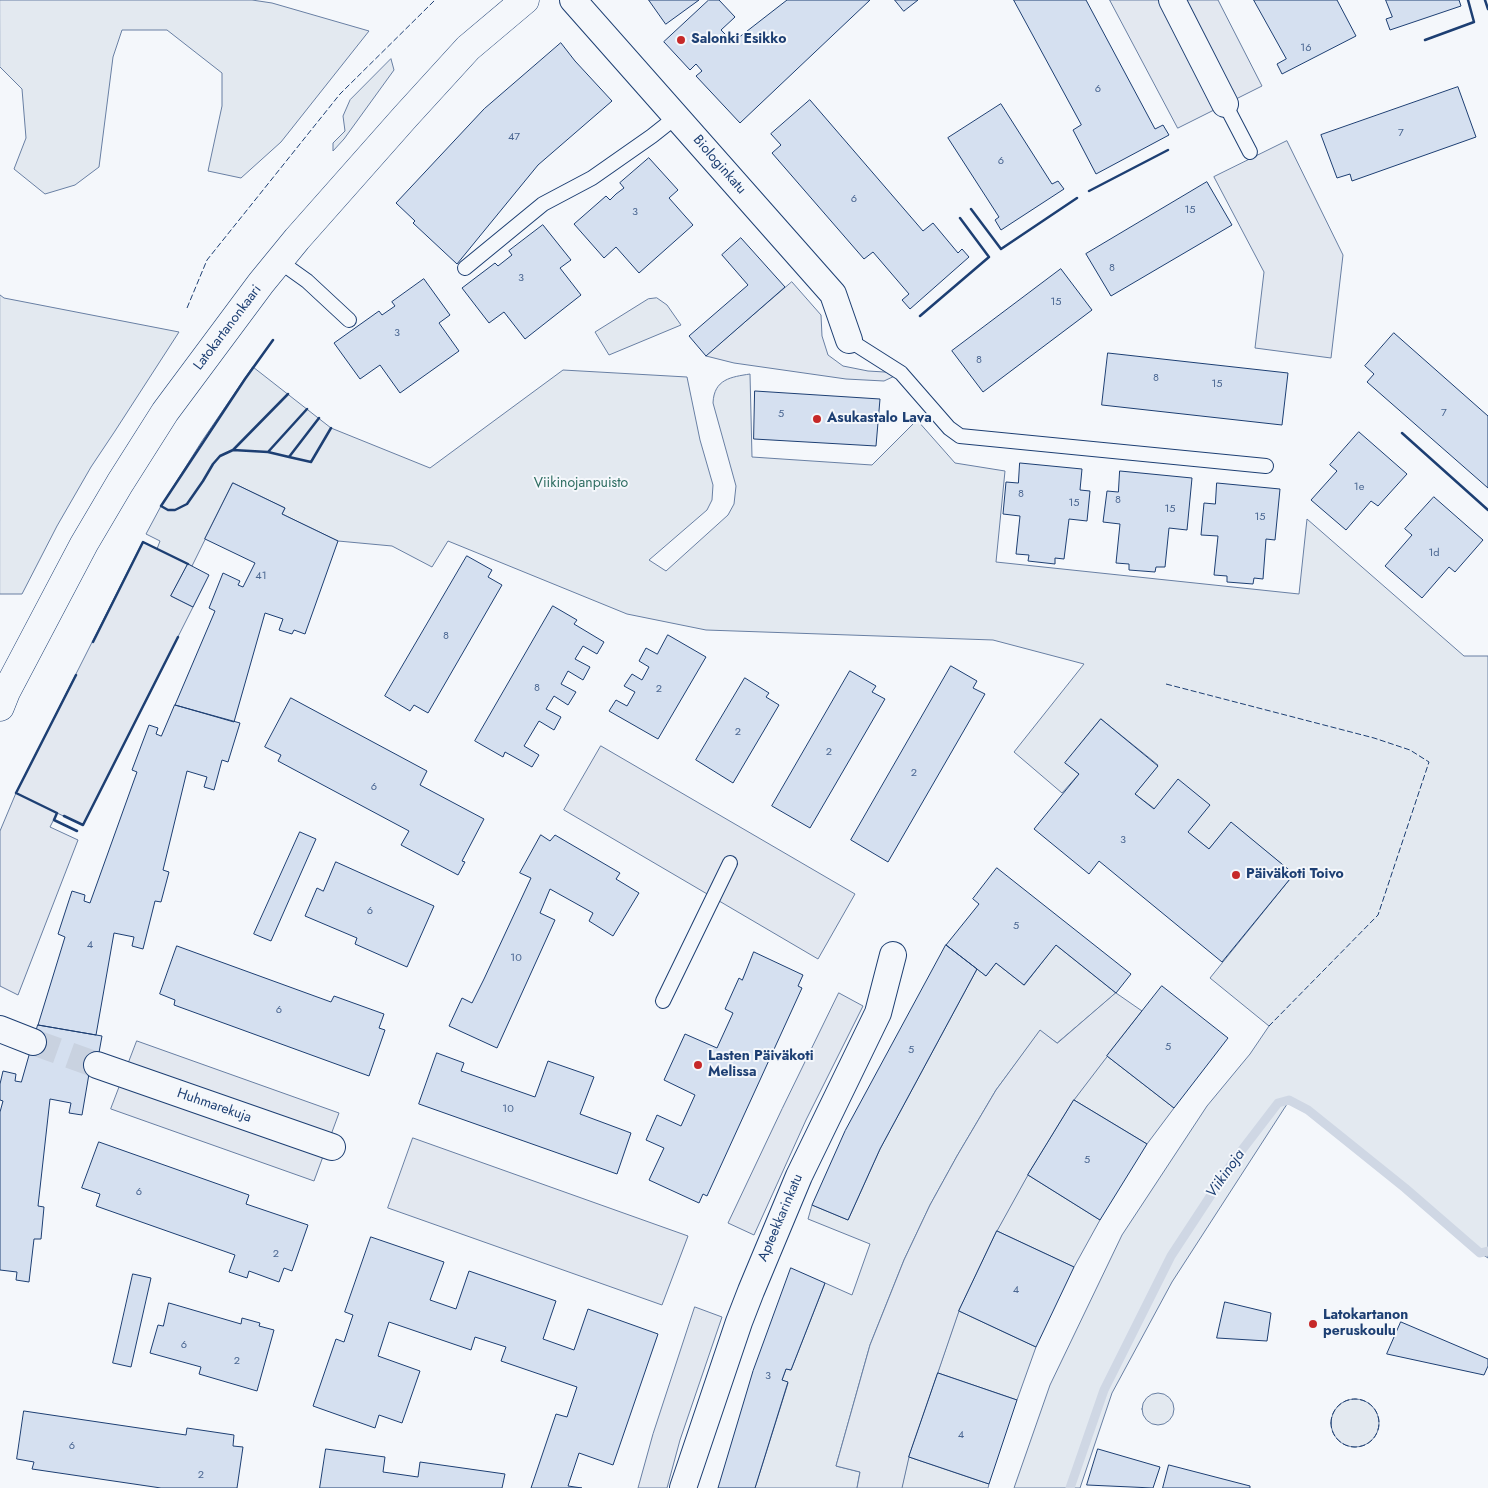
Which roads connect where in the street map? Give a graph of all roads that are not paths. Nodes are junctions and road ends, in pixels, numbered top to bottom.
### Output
1 (525, 0) edge
2 (573, 0) edge
3 (1172, 0) edge
4 (1225, 104) joint
5 (676, 117) junction
6 (1250, 152) dead end
7 (279, 261) junction
8 (465, 268) dead end
9 (349, 320) dead end
10 (849, 340) joint
11 (1266, 466) dead end
12 (0, 707) edge
13 (730, 864) dead end
14 (893, 955) dead end
15 (663, 1001) dead end
16 (0, 1029) edge
17 (33, 1042) tunnel mouth
18 (96, 1065) tunnel mouth
19 (332, 1147) dead end
20 (684, 1488) edge

1 - 7 street, Latokartanonkaari
2 - 5 street, Biologinkatu
3 - 4 street
4 - 6 lane
5 - 8 lane
5 - 10 street, Biologinkatu
7 - 9 lane
7 - 12 street, Latokartanonkaari
10 - 11 lane
13 - 15 lane
14 - 20 street, Apteekkarinkatu
16 - 17 street
18 - 19 street, Huhmarekuja

